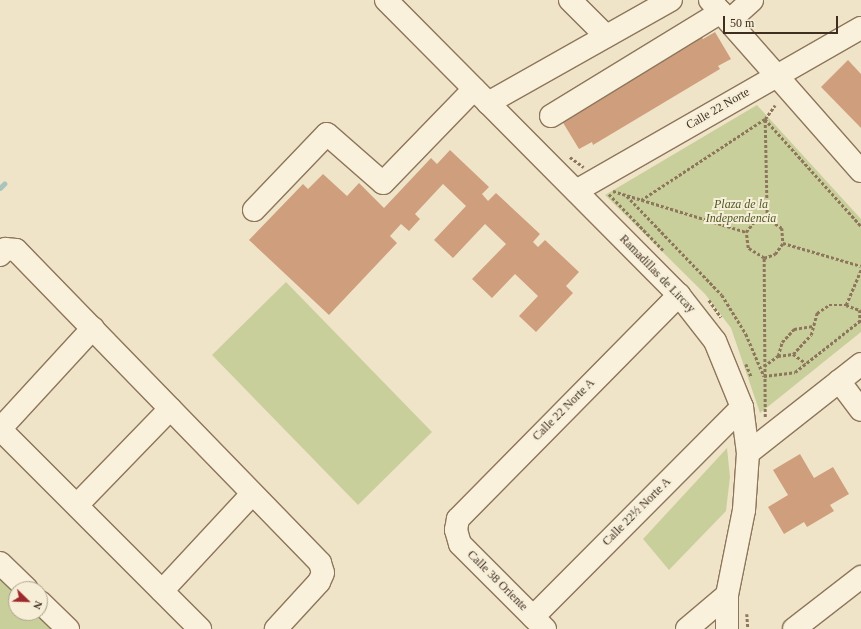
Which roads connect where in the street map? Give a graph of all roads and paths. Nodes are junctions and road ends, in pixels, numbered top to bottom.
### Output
1 (386, 0) edge
2 (570, 0) edge
3 (671, 0) edge
4 (752, 0) edge
5 (720, 11) edge
6 (861, 28) edge
7 (606, 36) junction
8 (776, 76) junction
9 (481, 96) junction
10 (775, 105) dead end
11 (551, 116) dead end
12 (765, 118) junction
13 (861, 171) edge
14 (600, 177) junction
15 (576, 191) junction
16 (627, 196) junction
17 (641, 200) junction
18 (254, 210) dead end
19 (767, 218) junction
20 (861, 226) edge
21 (746, 232) junction
22 (783, 243) junction
23 (0, 255) edge
24 (764, 258) junction
25 (861, 266) edge
26 (861, 270) edge
27 (679, 295) junction
28 (846, 305) junction
29 (860, 320) edge
30 (814, 326) junction
31 (93, 328) junction
32 (793, 354) junction
33 (778, 356) junction
34 (806, 363) junction
35 (861, 364) edge
36 (764, 366) junction
37 (764, 376) junction
38 (839, 381) junction
39 (742, 407) junction
40 (170, 409) junction
41 (861, 410) edge
42 (0, 429) edge
43 (775, 432) junction
44 (748, 453) junction
45 (252, 494) junction
46 (76, 505) junction
47 (456, 530) joint
48 (0, 563) edge
49 (861, 577) edge
50 (19, 581) edge
51 (162, 591) junction
52 (727, 594) junction
53 (48, 610) edge
54 (539, 623) edge
55 (68, 629) edge
56 (200, 629) edge
57 (276, 629) edge
58 (687, 629) edge
59 (727, 629) edge
60 (794, 629) edge

1 - 9 street, Ramadillas de Lircay
2 - 7 street
3 - 7 street
4 - 5 street
5 - 8 street
5 - 11 street
6 - 8 street, Calle 22 Norte
7 - 9 street
8 - 13 street
8 - 14 street, Calle 22 Norte
9 - 15 street, Ramadillas de Lircay
9 - 18 street
10 - 12 path
12 - 17 path
12 - 19 path
12 - 20 path
14 - 15 street, Calle 22 Norte
14 - 16 path
15 - 27 street, Ramadillas de Lircay
16 - 17 path
16 - 37 path
17 - 21 path
19 - 21 path
19 - 22 path
21 - 24 path
22 - 24 path
22 - 25 path
23 - 31 street
24 - 36 path
26 - 28 path
27 - 39 street, Ramadillas de Lircay
27 - 47 street, Calle 22 Norte A
28 - 29 path
28 - 30 path
29 - 34 path
30 - 32 path
30 - 33 path
31 - 40 street
31 - 42 street
32 - 33 path
32 - 34 path
33 - 36 path
34 - 37 path
35 - 38 street
36 - 37 path
37 - 43 path
38 - 41 street
38 - 43 street
39 - 44 street, Ramadillas de Lircay
39 - 54 street, Calle 22½ Norte A
40 - 45 street
40 - 46 street
42 - 46 street
43 - 44 street
44 - 52 street, Ramadillas de Lircay
45 - 51 street
45 - 57 street
46 - 51 street
47 - 54 street, Calle 38 Oriente
48 - 50 street
49 - 60 street
51 - 56 street
52 - 58 street
52 - 59 street, Ramadillas de Lircay
53 - 55 street

